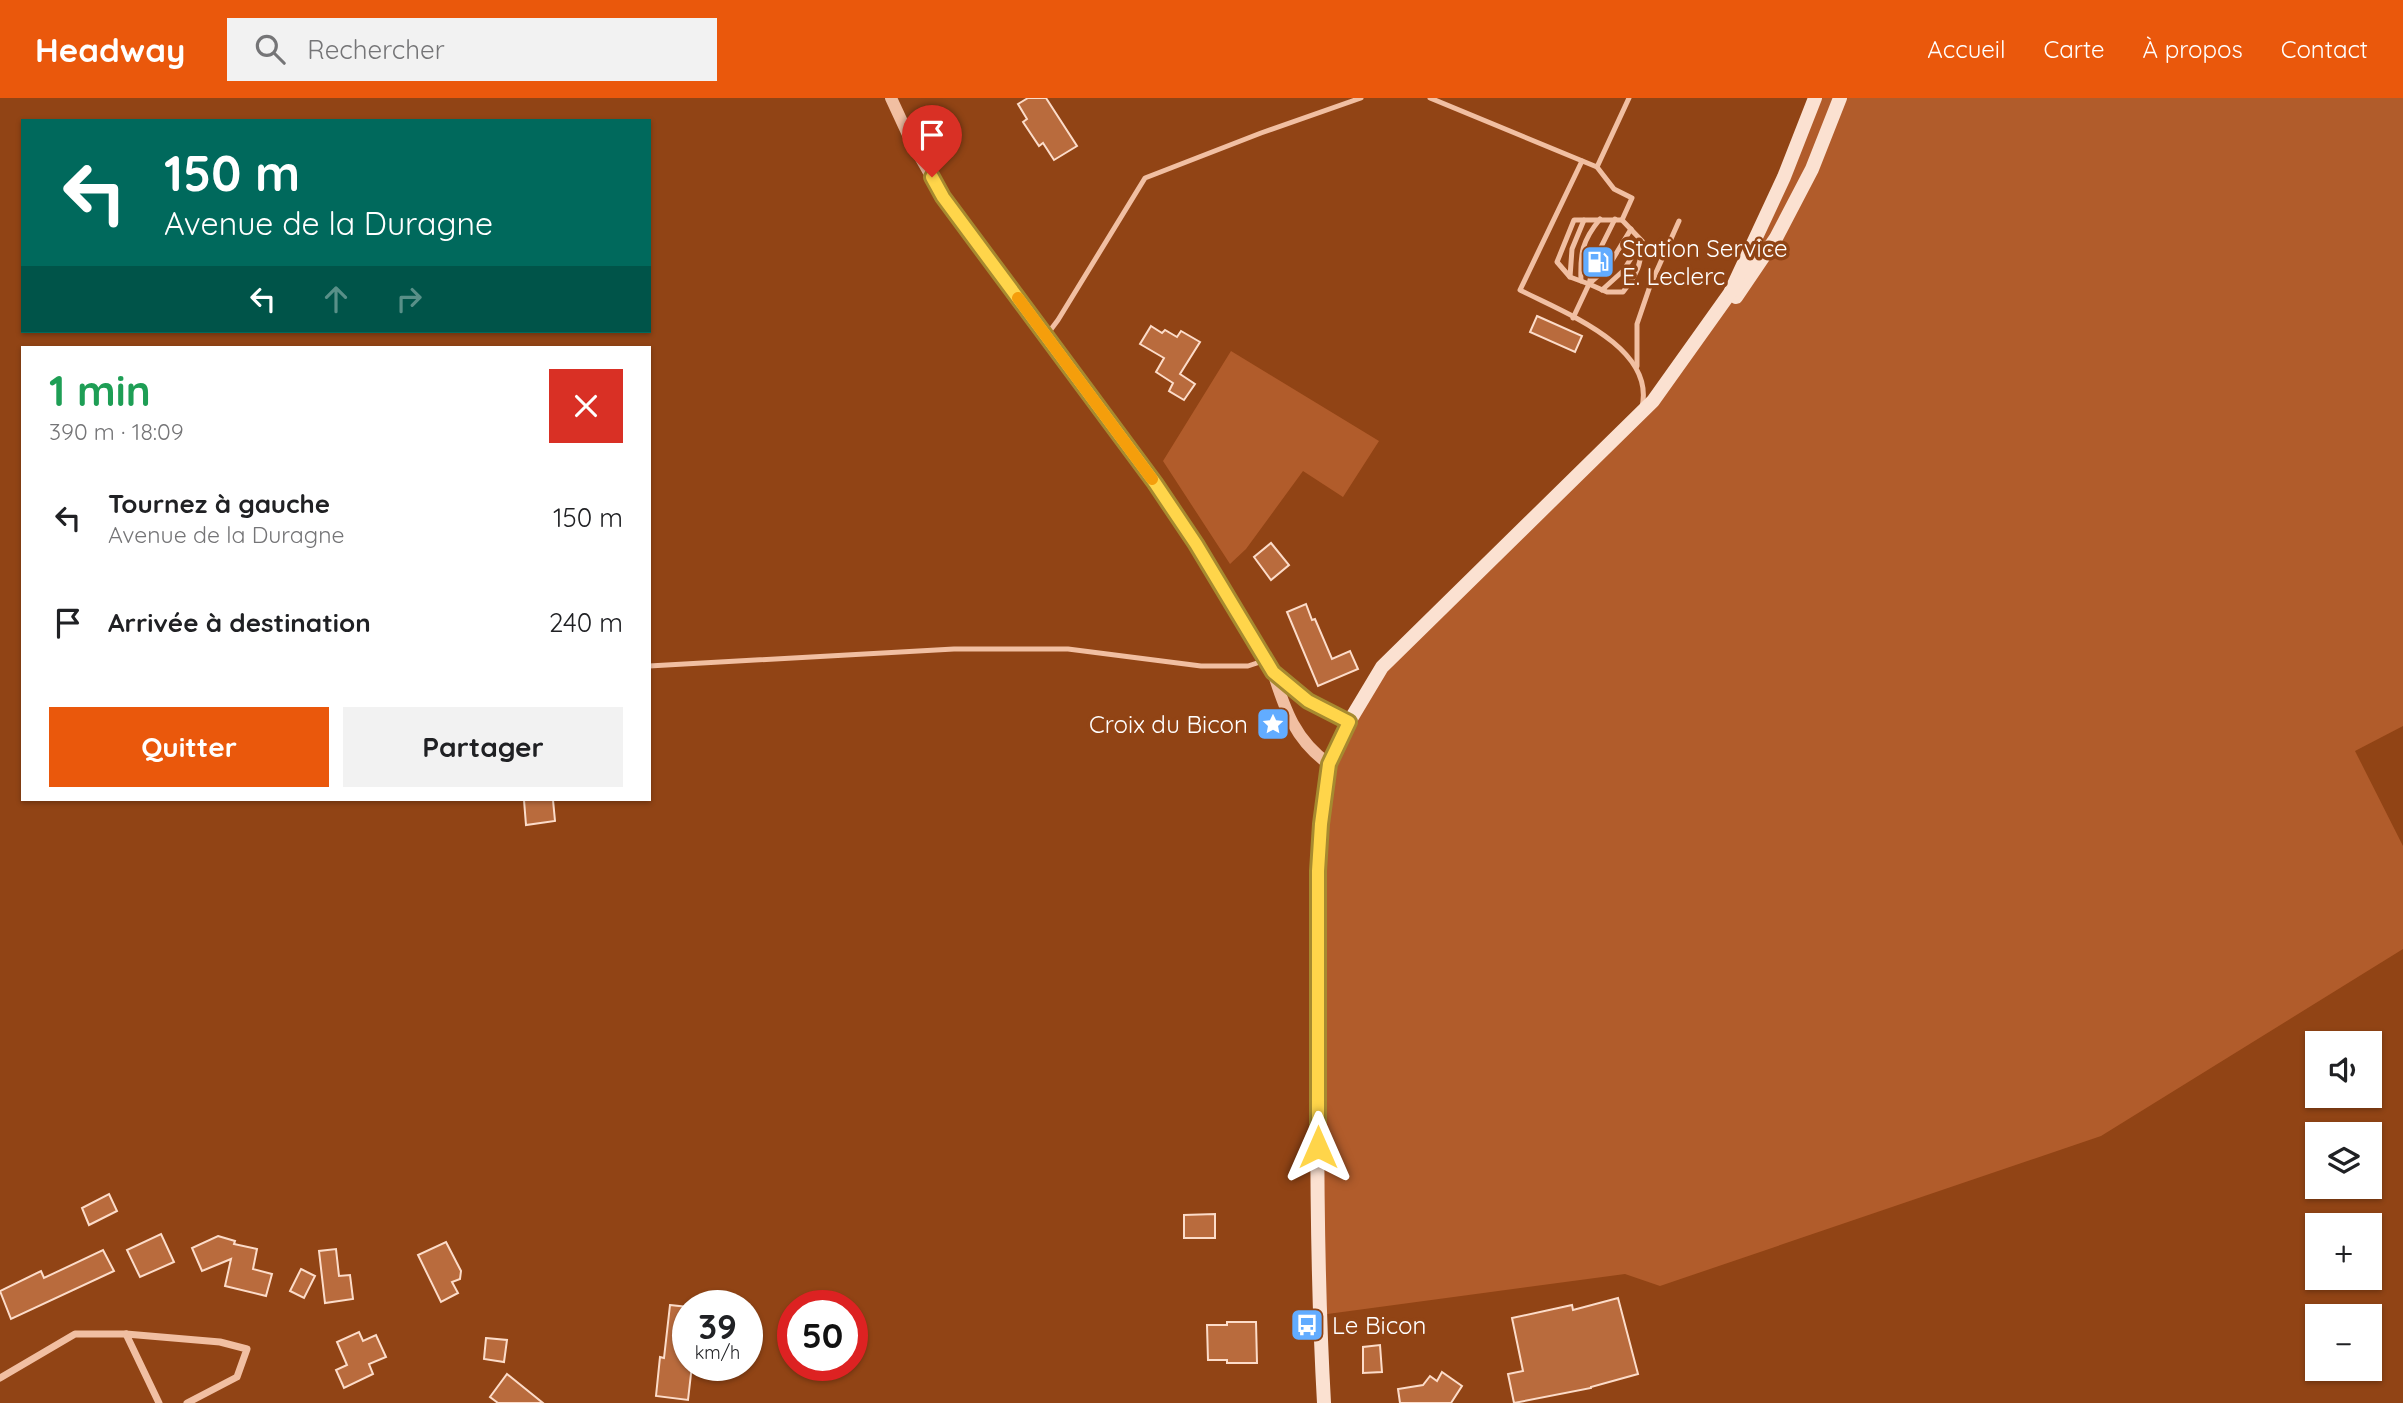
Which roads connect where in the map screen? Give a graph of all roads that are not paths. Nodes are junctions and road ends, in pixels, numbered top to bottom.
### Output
1 (891, 98) edge
2 (1362, 98) edge
3 (1430, 98) edge
4 (1629, 98) edge
5 (1815, 98) edge
6 (1834, 98) edge
7 (1840, 98) edge
8 (1582, 161) junction
9 (1597, 167) junction
10 (1786, 218) junction
11 (1600, 219) junction
12 (1615, 219) junction
13 (1584, 220) junction
14 (1622, 220) junction
15 (1679, 221) dead end
16 (1631, 229) junction
17 (1642, 241) junction
18 (1570, 276) junction
19 (1581, 281) junction
20 (1589, 284) junction
21 (1602, 290) junction
22 (1573, 318) junction
23 (1045, 336) junction
24 (1637, 366) junction
25 (1659, 393) junction
26 (1640, 415) junction
27 (1265, 661) junction
28 (651, 666) edge
29 (1273, 672) junction
30 (1349, 722) junction
31 (1329, 764) junction
32 (127, 1334) junction
33 (0, 1378) edge
34 (159, 1403) edge
35 (187, 1403) edge
36 (1324, 1403) edge

1 - 23 street
2 - 23 lane
3 - 8 lane
4 - 9 lane
5 - 25 main road
6 - 10 lane
7 - 10 main road
8 - 9 lane
8 - 22 lane
9 - 14 lane
10 - 25 main road
11 - 12 lane
11 - 13 lane
11 - 19 lane
12 - 14 lane
12 - 20 lane
13 - 18 lane
13 - 18 lane
14 - 16 lane
15 - 24 lane
16 - 17 lane
16 - 20 lane
17 - 21 lane
17 - 21 lane
18 - 19 lane
19 - 20 lane
20 - 21 lane
20 - 22 lane
22 - 24 lane
23 - 27 street
24 - 26 lane
25 - 26 main road
26 - 30 main road
27 - 28 lane
27 - 29 street
29 - 30 street
29 - 31 street
30 - 31 main road
31 - 36 main road
32 - 33 street
32 - 34 street
32 - 35 street

